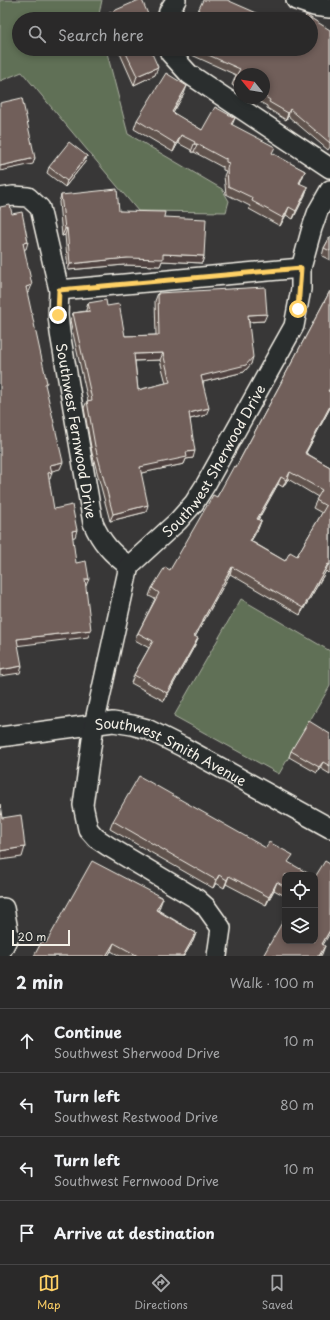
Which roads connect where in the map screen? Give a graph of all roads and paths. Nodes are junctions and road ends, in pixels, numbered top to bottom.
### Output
1 (176, 0) edge
2 (296, 0) edge
3 (330, 8) edge
4 (169, 12) edge
5 (173, 56) edge
6 (330, 168) edge
7 (330, 190) edge
8 (0, 198) edge
9 (301, 268) junction
10 (59, 290) junction
11 (129, 566) junction
12 (94, 725) junction
13 (0, 737) edge
14 (330, 828) edge
15 (0, 908) edge
16 (0, 954) edge
17 (217, 956) edge

1 - 4 street
2 - 3 street
5 - 6 street
7 - 9 street, Southwest Sherwood Drive
8 - 10 street, Southwest Fernwood Drive
9 - 10 street
9 - 11 street, Southwest Sherwood Drive
10 - 11 street, Southwest Fernwood Drive
11 - 12 street
12 - 13 street, Southwest Smith Avenue
12 - 14 street, Southwest Smith Avenue
12 - 17 street
15 - 16 street

